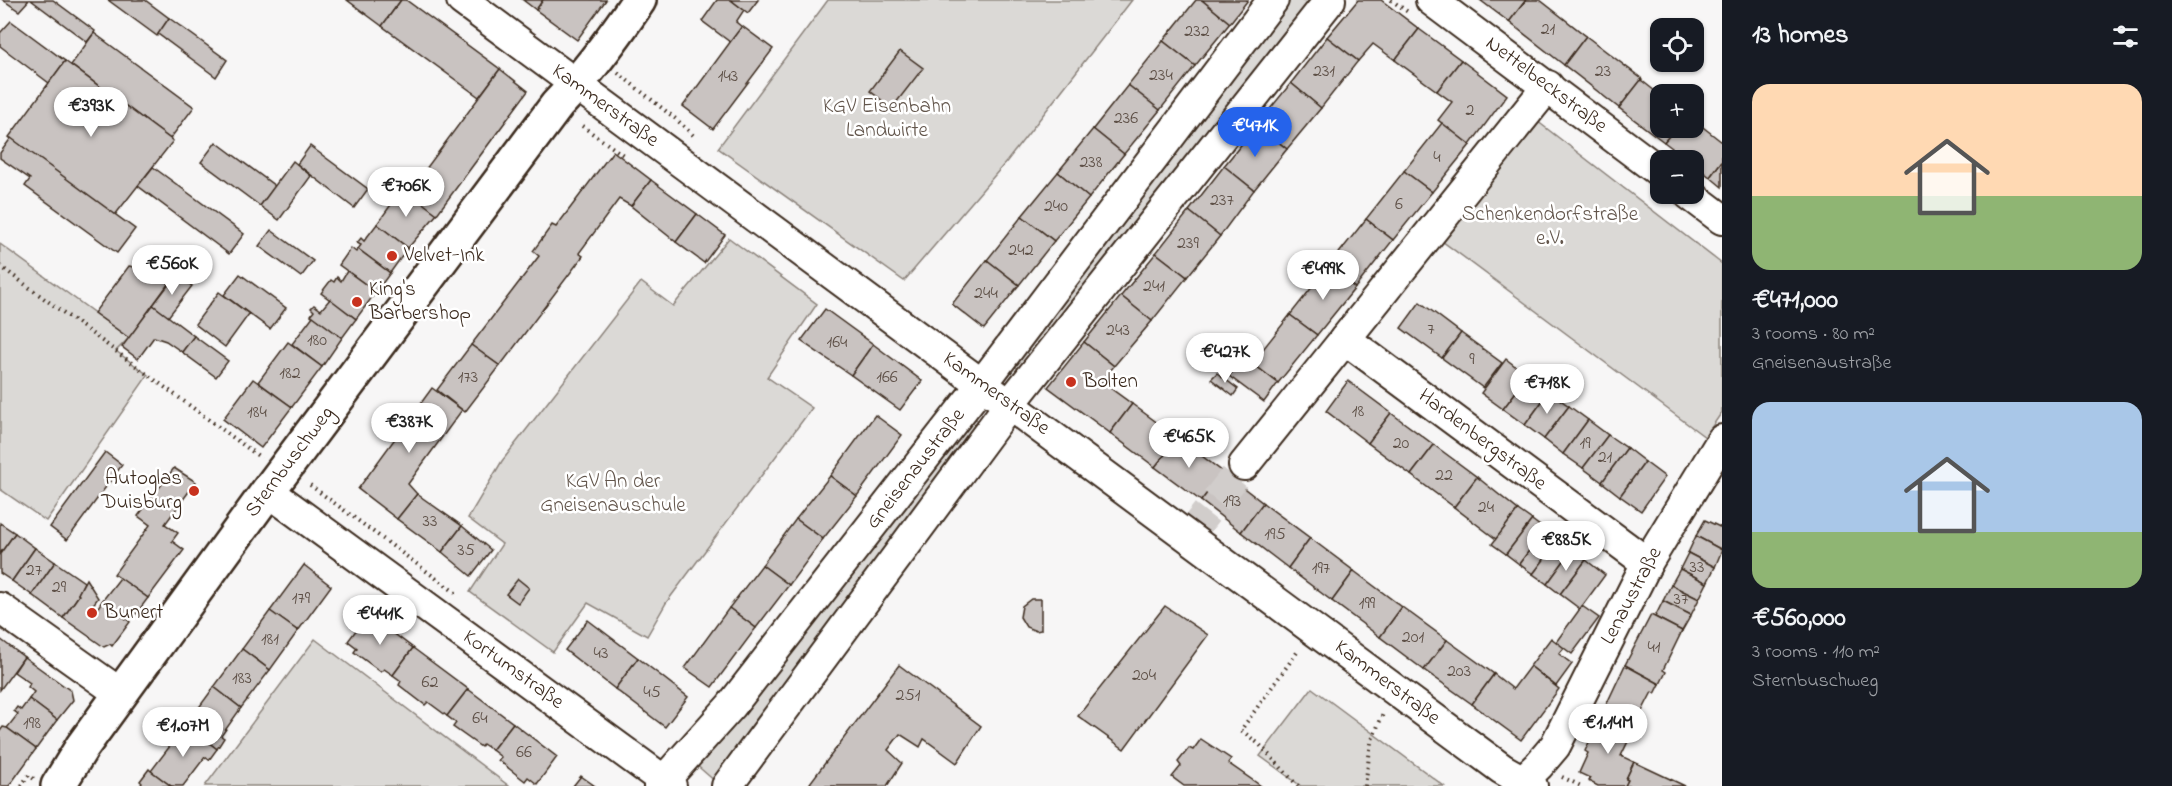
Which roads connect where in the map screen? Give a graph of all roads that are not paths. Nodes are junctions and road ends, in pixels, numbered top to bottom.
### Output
1 (462, 0) edge
2 (639, 0) edge
3 (1273, 0) edge
4 (1330, 0) edge
5 (1431, 0) edge
6 (576, 85) junction
7 (1548, 86) junction
8 (1650, 164) edge
9 (1702, 204) edge
10 (1722, 219) edge
11 (1345, 339) junction
12 (982, 384) junction
13 (1010, 404) junction
14 (1722, 440) edge
15 (1244, 465) tunnel mouth
16 (267, 476) junction
17 (1647, 563) junction
18 (0, 608) edge
19 (121, 694) junction
20 (44, 781) edge
21 (665, 784) edge
22 (1523, 784) edge
23 (728, 786) edge

1 - 6 street, Kammerstraße
2 - 6 main road, Sternbuschweg
3 - 12 street, Gneisenaustraße
4 - 13 street, Gneisenaustraße
5 - 7 street, Nettelbeckstraße
6 - 12 street, Kammerstraße
6 - 16 main road, Sternbuschweg
7 - 8 street, Nettelbeckstraße
7 - 11 street
9 - 10 street
11 - 15 street
11 - 17 street, Hardenbergstraße
12 - 13 street, Kammerstraße
12 - 21 street, Gneisenaustraße
13 - 22 street, Kammerstraße
13 - 23 street, Gneisenaustraße
14 - 17 street, Lenaustraße
16 - 19 main road, Sternbuschweg
16 - 21 street, Kortumstraße
17 - 22 street, Lenaustraße
18 - 19 street
19 - 20 main road, Sternbuschweg

